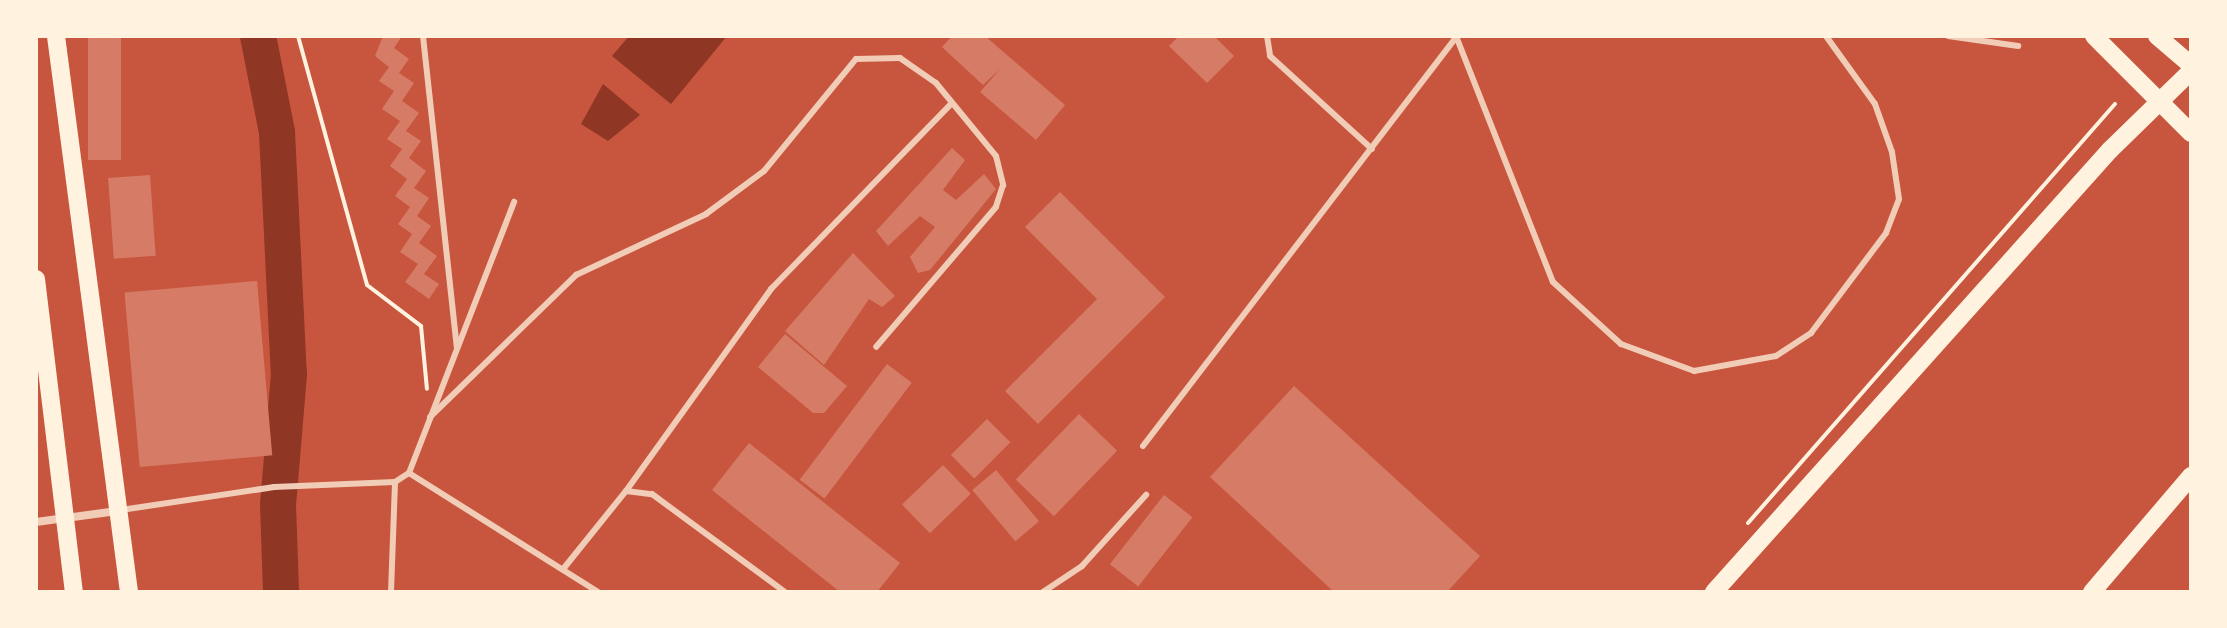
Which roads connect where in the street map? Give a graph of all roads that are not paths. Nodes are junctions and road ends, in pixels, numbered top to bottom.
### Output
1 (56, 36) edge
2 (423, 36) edge
3 (1267, 36) edge
4 (1457, 36) edge
5 (1826, 36) edge
6 (1948, 36) edge
7 (2094, 36) edge
8 (2157, 36) edge
9 (2018, 46) dead end
10 (2191, 68) edge
11 (2161, 101) junction
12 (951, 104) junction
13 (2191, 133) edge
14 (1372, 149) junction
15 (514, 202) dead end
16 (36, 279) edge
17 (457, 347) junction
18 (876, 347) dead end
19 (430, 417) junction
20 (1143, 446) dead end
21 (409, 473) junction
22 (2191, 476) edge
23 (395, 482) junction
24 (626, 491) junction
25 (1146, 495) dead end
26 (121, 510) junction
27 (65, 518) junction
28 (36, 522) edge
29 (564, 568) junction
30 (74, 592) edge
31 (129, 592) edge
32 (391, 592) edge
33 (598, 592) edge
34 (785, 592) edge
35 (1043, 592) edge
36 (1714, 592) edge
37 (2092, 592) edge

1 - 26 main road
2 - 17 lane
3 - 14 lane
4 - 5 lane
4 - 14 lane
6 - 9 lane
7 - 11 main road
8 - 10 main road
10 - 11 main road
11 - 13 main road
11 - 36 main road
12 - 18 lane
12 - 19 lane
12 - 24 lane
14 - 20 lane
15 - 17 lane
16 - 27 main road
17 - 19 lane
19 - 21 lane
21 - 23 lane
21 - 29 lane
22 - 37 main road
23 - 26 lane
23 - 32 lane
24 - 29 lane
24 - 34 lane
25 - 35 lane
26 - 27 street
26 - 31 main road
27 - 28 street
27 - 30 main road
29 - 33 lane

